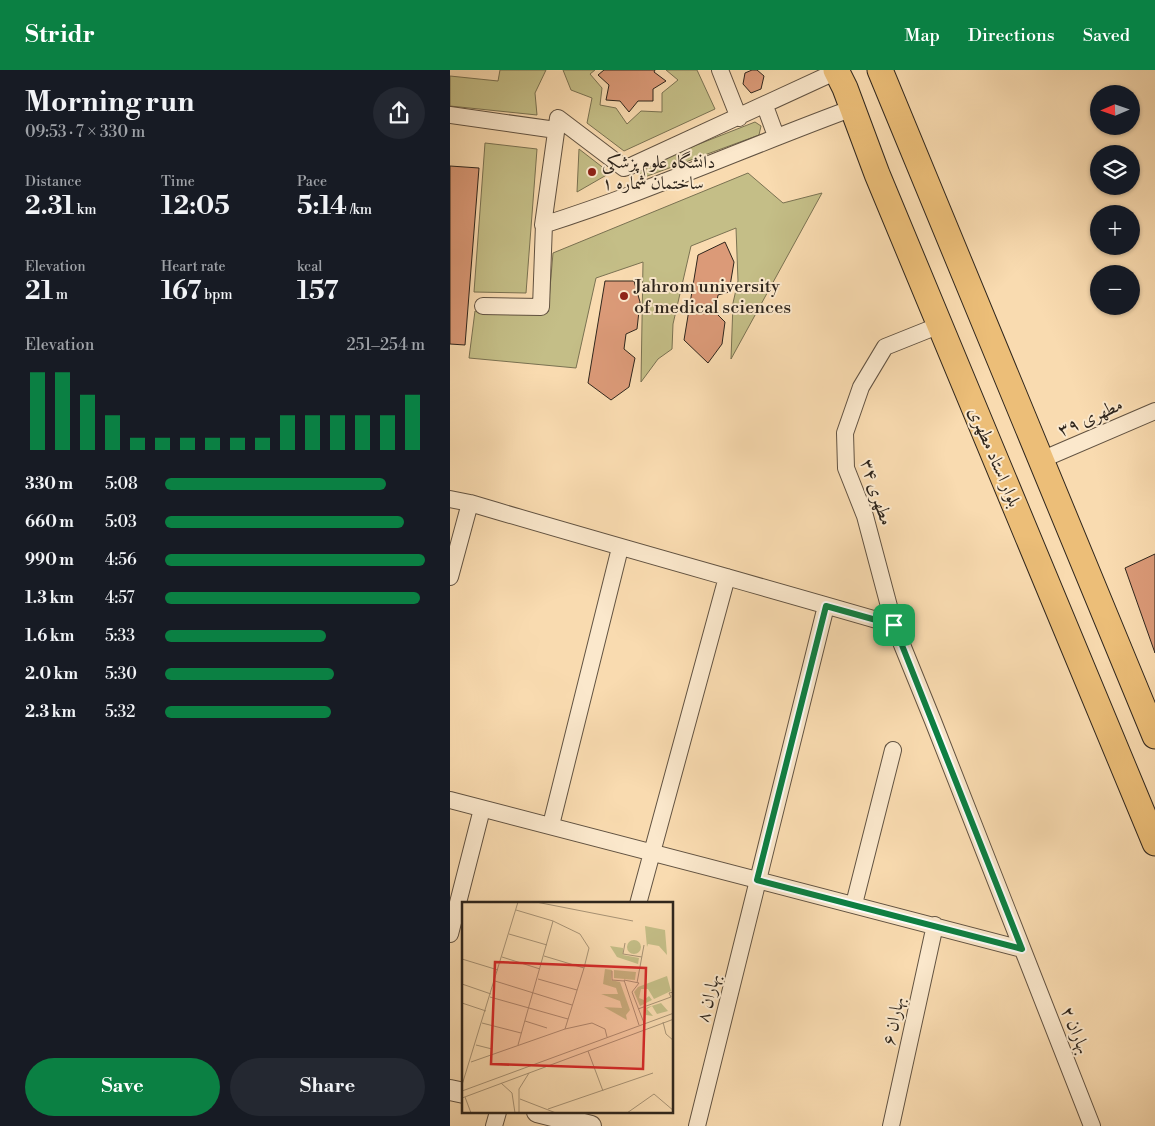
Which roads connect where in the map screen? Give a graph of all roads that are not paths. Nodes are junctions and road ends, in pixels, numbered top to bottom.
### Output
1 (720, 70) edge
2 (881, 71) edge
3 (843, 84) edge
4 (765, 106) junction
5 (450, 115) edge
6 (738, 118) junction
7 (556, 130) junction
8 (776, 136) junction
9 (624, 168) junction
10 (632, 193) junction
11 (544, 224) junction
12 (484, 306) dead end
13 (940, 325) junction
14 (1155, 411) edge
15 (1041, 460) junction
16 (450, 499) edge
17 (470, 503) junction
18 (620, 548) junction
19 (450, 577) edge
20 (727, 577) junction
21 (826, 606) junction
22 (894, 625) junction
23 (1155, 736) edge
24 (893, 750) dead end
25 (450, 800) edge
26 (482, 809) junction
27 (551, 826) junction
28 (1155, 843) edge
29 (651, 853) junction
30 (757, 880) junction
31 (639, 902) edge
32 (854, 904) junction
33 (935, 925) junction
34 (450, 934) edge
35 (1022, 949) junction
36 (549, 1114) edge
37 (585, 1120) edge
38 (697, 1126) edge
39 (891, 1126) edge
40 (1092, 1126) edge

1 - 6 street
2 - 3 main road
2 - 15 main road
3 - 4 street
3 - 8 street
3 - 13 main road, بلوار استاد مطهری
4 - 6 street
4 - 8 street
5 - 7 street
6 - 9 street
7 - 9 street
7 - 11 street
8 - 10 street
9 - 10 street
10 - 11 street
11 - 12 street
13 - 22 street, مطهری ۳۴
13 - 28 main road, بلوار استاد مطهری
14 - 15 street, مطهری ۳۹
15 - 23 main road
16 - 17 street
17 - 18 street
17 - 19 street
18 - 20 street
18 - 27 street
20 - 21 street
20 - 29 street
21 - 22 street
21 - 30 street, بهاران ۸
22 - 35 street, مطهری ۳۴
24 - 32 street
25 - 26 street
26 - 27 street
26 - 34 street
27 - 29 street
29 - 30 street
29 - 31 street
30 - 32 street
30 - 38 street, بهاران ۸
32 - 33 street
33 - 35 street
33 - 39 street, بهاران ۶
35 - 40 street, بهاران ۲
36 - 37 street

